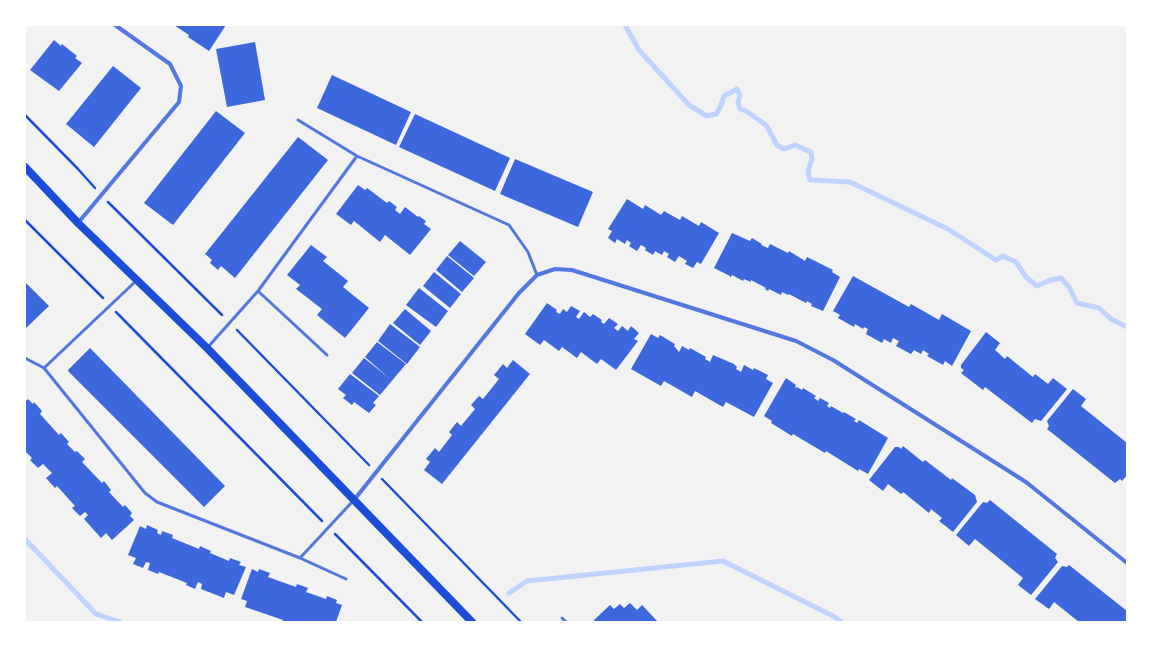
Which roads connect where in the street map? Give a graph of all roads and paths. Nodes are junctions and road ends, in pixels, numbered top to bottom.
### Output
1 (115, 25) edge
2 (25, 115) edge
3 (298, 120) dead end
4 (357, 156) junction
5 (25, 167) edge
6 (101, 195) junction
7 (25, 220) edge
8 (78, 223) junction
9 (537, 275) junction
10 (137, 280) junction
11 (258, 291) junction
12 (110, 305) junction
13 (230, 322) junction
14 (206, 348) junction
15 (326, 355) dead end
16 (25, 358) edge
17 (44, 368) junction
18 (376, 473) junction
19 (354, 500) junction
20 (328, 527) junction
21 (300, 558) junction
22 (1127, 563) edge
23 (346, 579) dead end
24 (562, 618) dead end
25 (422, 622) edge
26 (472, 622) edge
27 (521, 622) edge
28 (566, 622) edge

1 - 6 street
2 - 6 path
3 - 4 lane
4 - 9 lane
4 - 11 lane
5 - 8 main road
6 - 8 street
6 - 13 path
7 - 12 path
8 - 10 main road
9 - 18 street
9 - 22 street
10 - 12 lane
10 - 14 main road
11 - 13 lane
11 - 15 lane
12 - 17 lane
12 - 20 path
13 - 14 lane
13 - 18 path
14 - 19 main road
16 - 17 lane
17 - 21 lane
18 - 19 street
18 - 27 path
19 - 20 lane
19 - 26 main road
20 - 21 lane
20 - 25 path
21 - 23 lane
24 - 28 lane

